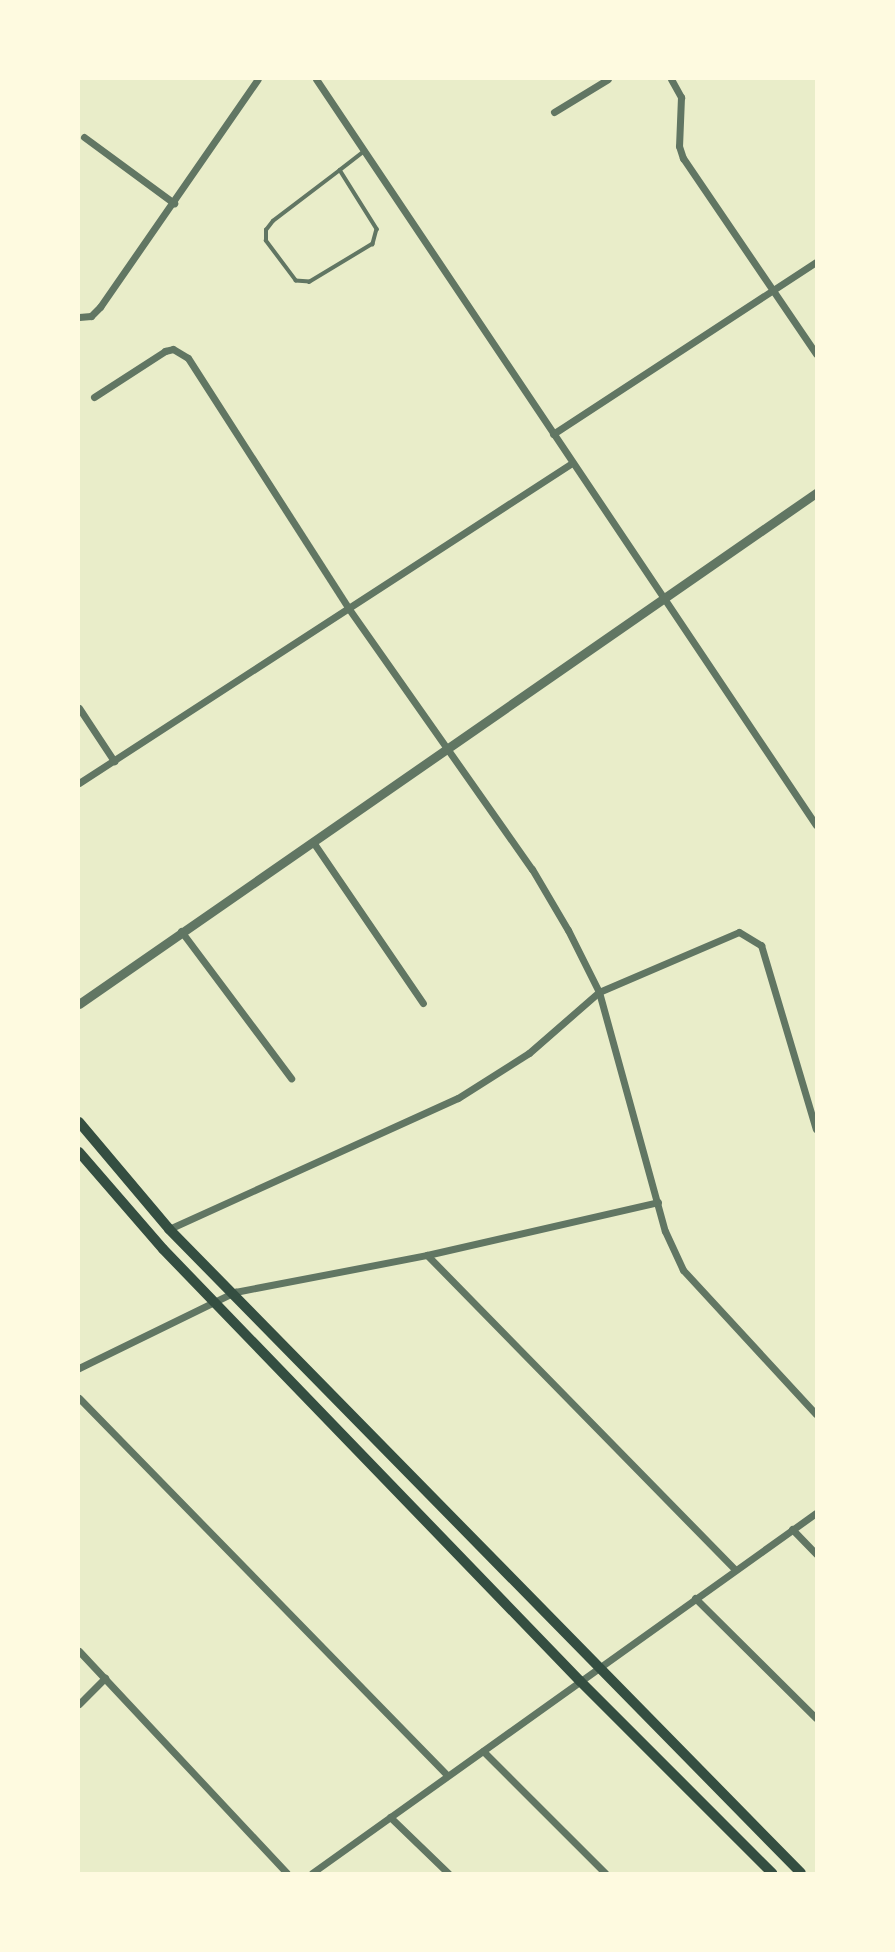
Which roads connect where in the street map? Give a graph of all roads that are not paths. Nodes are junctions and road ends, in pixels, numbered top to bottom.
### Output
1 (258, 79) edge
2 (316, 79) edge
3 (608, 79) edge
4 (671, 79) edge
5 (554, 112) dead end
6 (84, 137) dead end
7 (364, 151) junction
8 (340, 170) junction
9 (174, 203) junction
10 (816, 262) edge
11 (772, 290) junction
12 (79, 317) edge
13 (816, 354) edge
14 (94, 397) dead end
15 (553, 434) junction
16 (572, 463) junction
17 (816, 493) edge
18 (663, 600) junction
19 (349, 609) junction
20 (79, 708) edge
21 (447, 747) junction
22 (114, 761) junction
23 (79, 783) edge
24 (815, 821) edge
25 (313, 842) junction
26 (181, 931) junction
27 (599, 992) junction
28 (424, 1003) dead end
29 (79, 1004) edge
30 (291, 1078) dead end
31 (79, 1122) edge
32 (816, 1129) edge
33 (79, 1152) edge
34 (657, 1202) junction
35 (169, 1229) junction
36 (427, 1255) junction
37 (235, 1292) junction
38 (215, 1303) junction
39 (79, 1368) edge
40 (79, 1398) edge
41 (816, 1413) edge
42 (816, 1513) edge
43 (792, 1529) junction
44 (816, 1554) edge
45 (734, 1569) junction
46 (695, 1598) junction
47 (79, 1651) edge
48 (603, 1667) junction
49 (105, 1678) junction
50 (580, 1681) junction
51 (79, 1704) edge
52 (816, 1718) edge
53 (483, 1751) junction
54 (447, 1775) junction
55 (390, 1817) junction
56 (288, 1873) edge
57 (312, 1873) edge
58 (448, 1873) edge
59 (605, 1873) edge
60 (772, 1873) edge
61 (801, 1873) edge

1 - 9 street
2 - 7 street
3 - 5 street
4 - 11 street
6 - 9 street
7 - 8 lane
7 - 15 street
8 - 8 lane
9 - 12 street
10 - 11 street
11 - 13 street
11 - 15 street
14 - 19 street
15 - 16 street
16 - 18 street
16 - 19 street
17 - 18 street
18 - 21 street
18 - 24 street
19 - 21 street
19 - 22 street
20 - 22 street
21 - 25 street
21 - 27 street
22 - 23 street
25 - 26 street
25 - 28 street
26 - 29 street
26 - 30 street
27 - 32 street
27 - 34 street
27 - 35 street
31 - 35 main road
33 - 38 main road
34 - 36 street
34 - 41 street
35 - 37 main road
36 - 37 street
36 - 45 street
37 - 38 street
37 - 48 main road
38 - 39 street
38 - 50 main road
40 - 54 street
42 - 43 street
43 - 44 street
43 - 45 street
45 - 46 street
46 - 48 street
46 - 52 street
47 - 49 street
48 - 50 street
48 - 61 main road
49 - 51 street
49 - 56 street
50 - 53 street
50 - 60 main road
53 - 54 street
53 - 59 street
54 - 55 street
55 - 57 street
55 - 58 street

